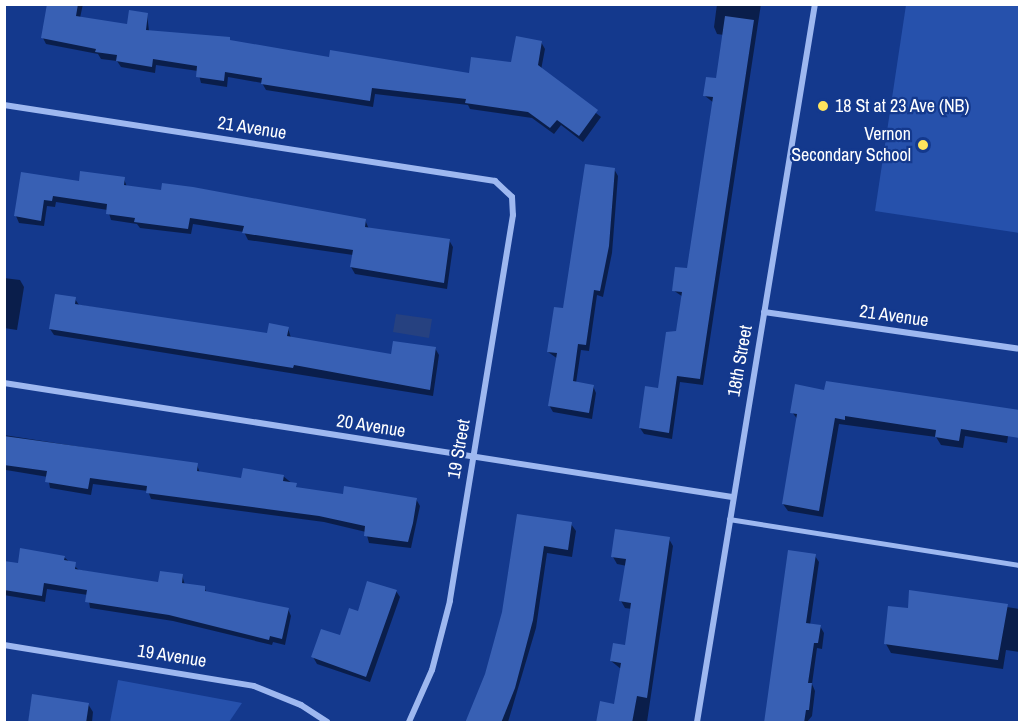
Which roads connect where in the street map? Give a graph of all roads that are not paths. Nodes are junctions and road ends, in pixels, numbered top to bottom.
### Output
1 (815, 4) edge
2 (4, 105) edge
3 (495, 181) joint
4 (764, 312) junction
5 (1020, 349) edge
6 (4, 383) edge
7 (474, 457) junction
8 (732, 497) junction
9 (729, 519) junction
10 (1020, 565) edge
11 (4, 645) edge
12 (327, 723) edge
13 (409, 723) edge
14 (697, 723) edge

1 - 4 street, 18th Street
2 - 3 street, 21 Avenue
3 - 7 street, 19 Street
4 - 5 street, 21 Avenue
4 - 8 street, 18th Street
6 - 7 street, 20 Avenue
7 - 8 street, 20 Avenue
7 - 13 street, 19 Street
8 - 9 street, 18th Street
9 - 10 lane
9 - 14 street, 18th Street
11 - 12 street, 19 Avenue

